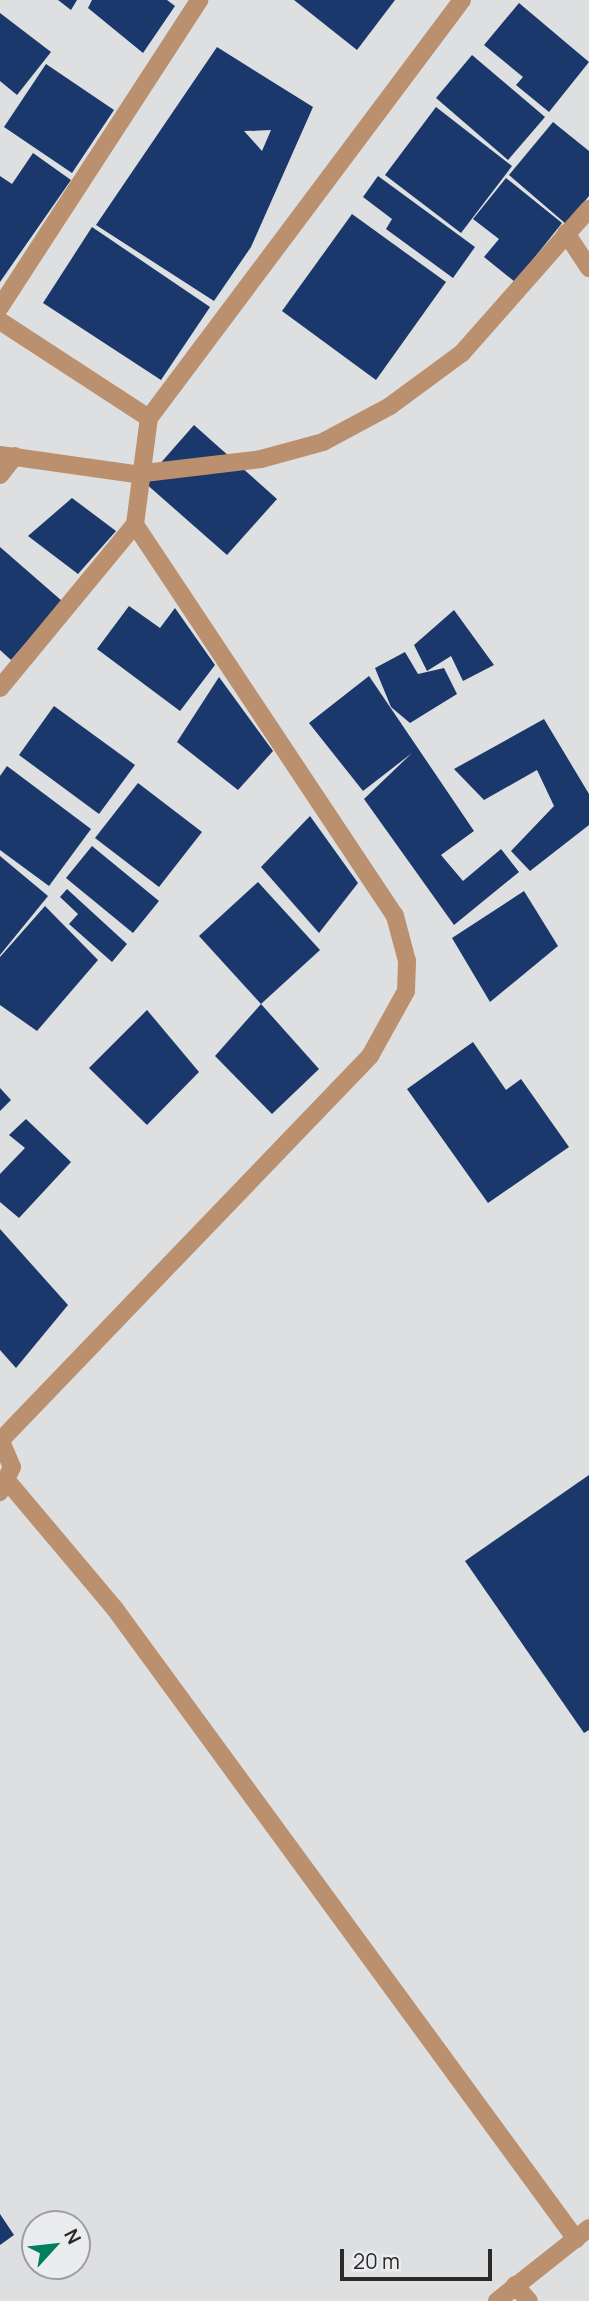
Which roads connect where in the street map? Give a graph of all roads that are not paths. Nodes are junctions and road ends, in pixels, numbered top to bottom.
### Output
1 (199, 0) edge
2 (462, 0) edge
3 (589, 209) edge
4 (566, 233) junction
5 (589, 268) edge
6 (0, 307) edge
7 (0, 321) edge
8 (149, 418) junction
9 (8, 455) edge
10 (136, 474) junction
11 (0, 475) edge
12 (135, 524) junction
13 (0, 688) edge
14 (0, 1440) edge
15 (5, 1487) edge
16 (583, 2233) edge
17 (515, 2285) junction
18 (497, 2301) edge
19 (529, 2301) edge

1 - 6 street
2 - 8 street
3 - 4 street
4 - 5 street
4 - 10 street
7 - 8 street
8 - 10 street
9 - 10 street
9 - 11 street
10 - 12 street
12 - 13 street
12 - 14 street
14 - 15 street
15 - 16 street
16 - 17 street
17 - 18 street
17 - 19 street

